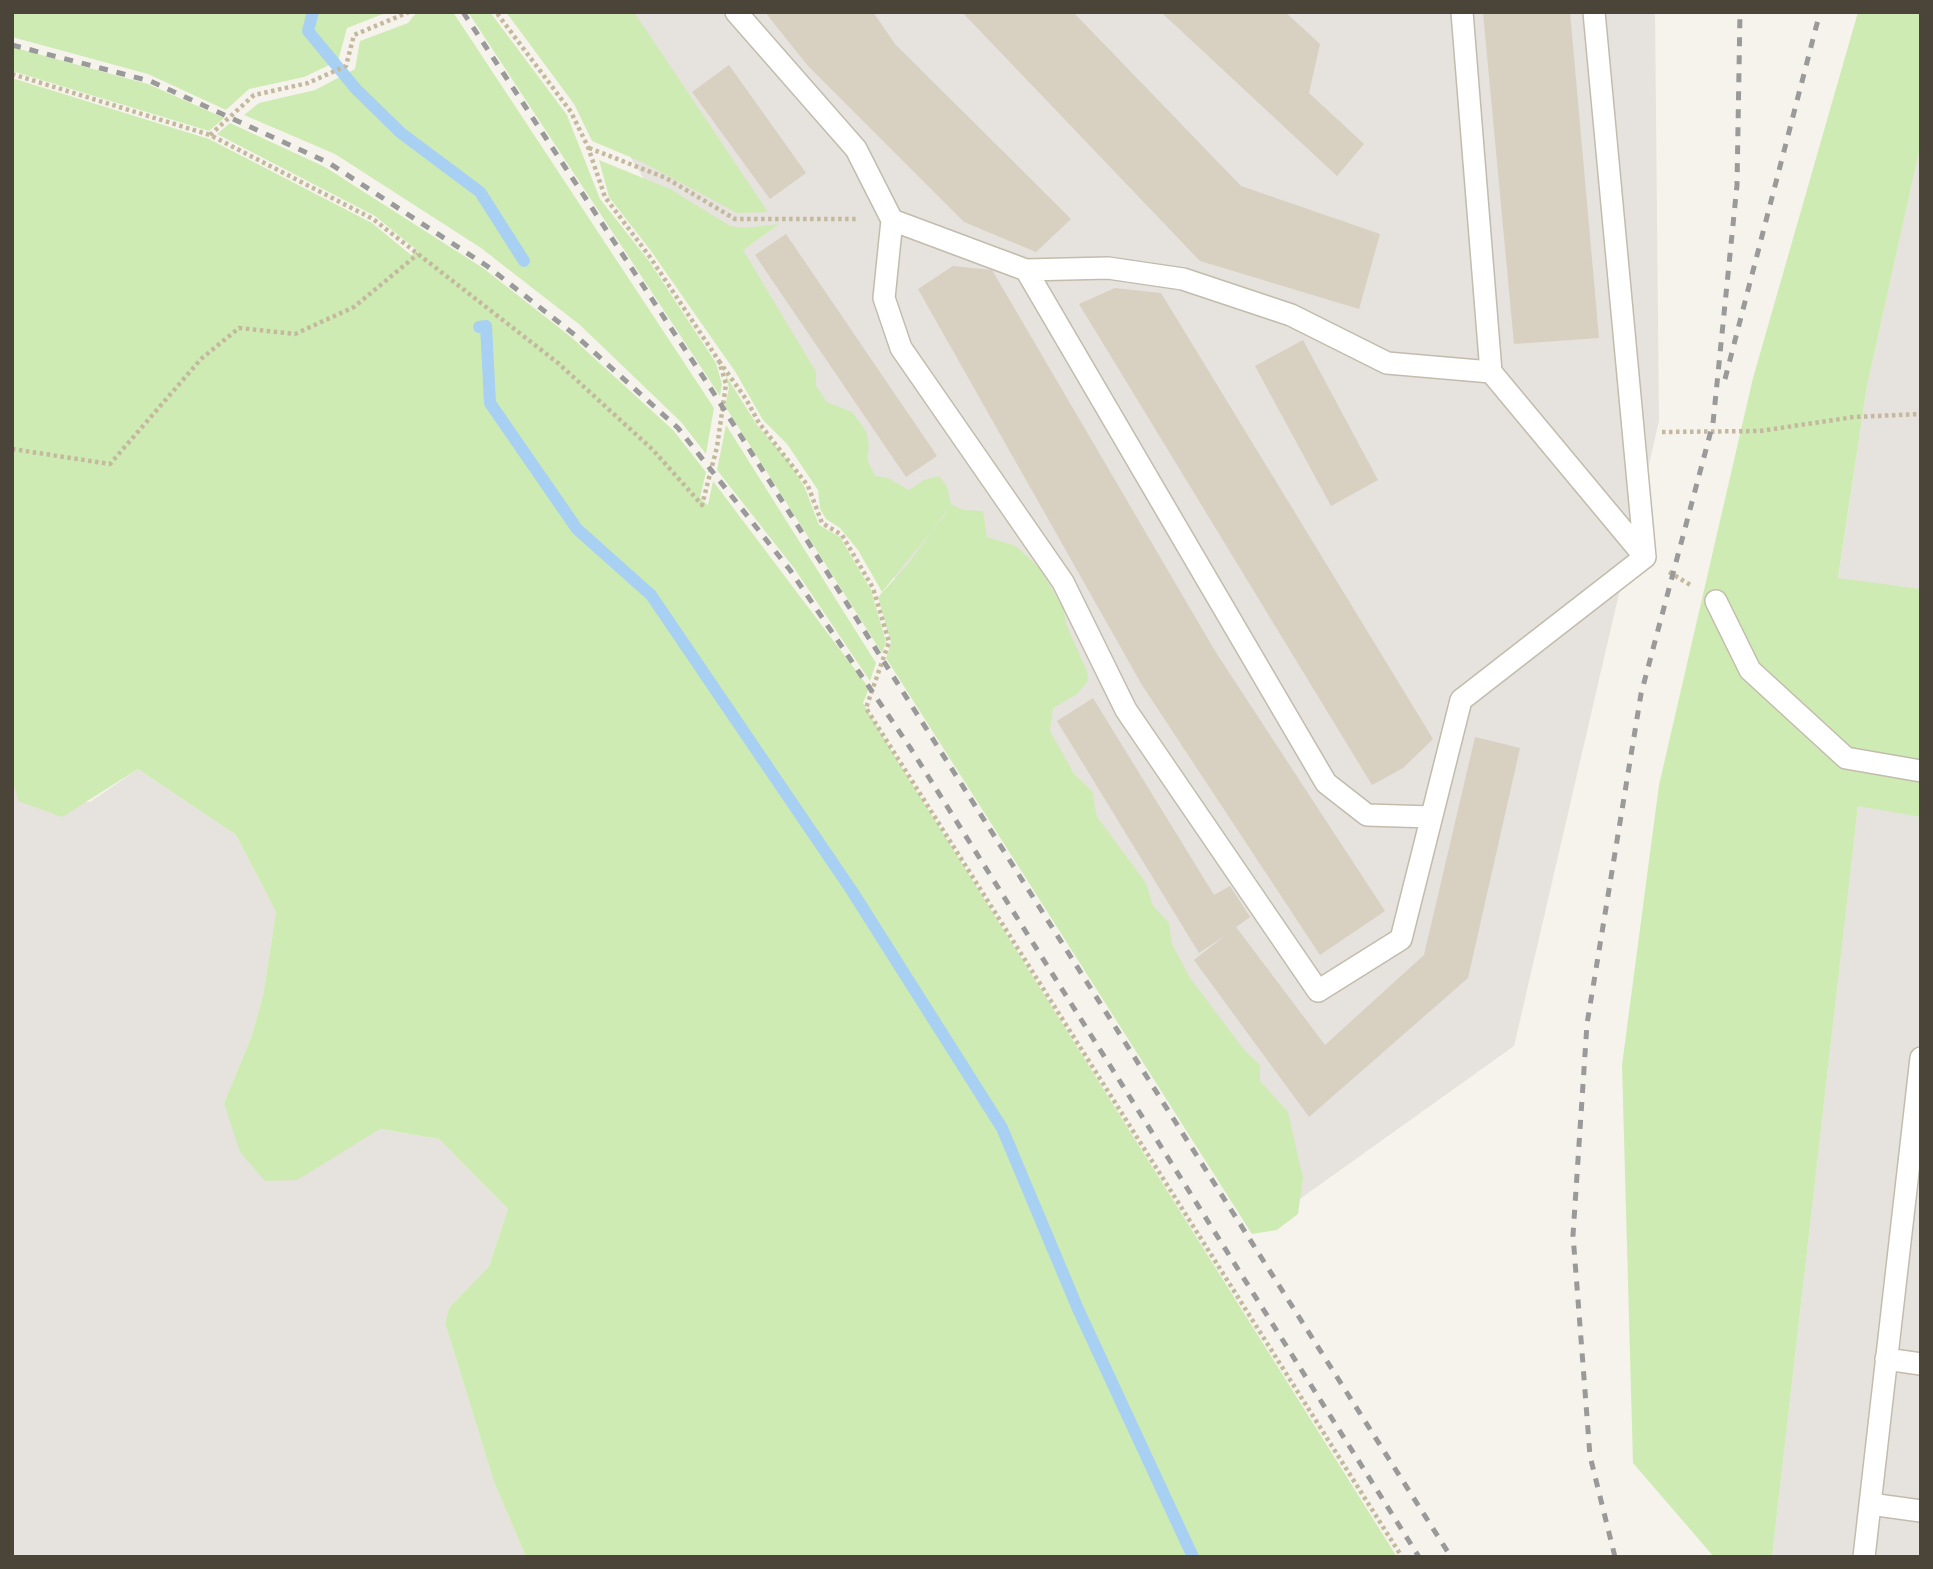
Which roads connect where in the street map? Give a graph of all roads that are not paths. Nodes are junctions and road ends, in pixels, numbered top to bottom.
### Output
1 (736, 12) edge
2 (1462, 12) edge
3 (1594, 12) edge
4 (892, 220) junction
5 (1026, 271) junction
6 (1490, 372) junction
7 (1645, 557) junction
8 (1716, 601) road end
9 (1921, 771) edge
10 (1431, 817) junction
11 (1921, 1061) edge
12 (1911, 1225) edge
13 (1886, 1359) junction
14 (1921, 1364) edge
15 (1870, 1504) junction
16 (1921, 1511) edge
17 (1864, 1557) edge

1 - 4 lane
2 - 6 lane
3 - 7 lane
4 - 5 lane
4 - 10 lane
5 - 6 lane
5 - 10 lane
6 - 7 lane
7 - 10 lane
8 - 9 lane
11 - 12 lane
12 - 13 lane
13 - 14 lane
13 - 15 lane
15 - 16 lane
15 - 17 lane

